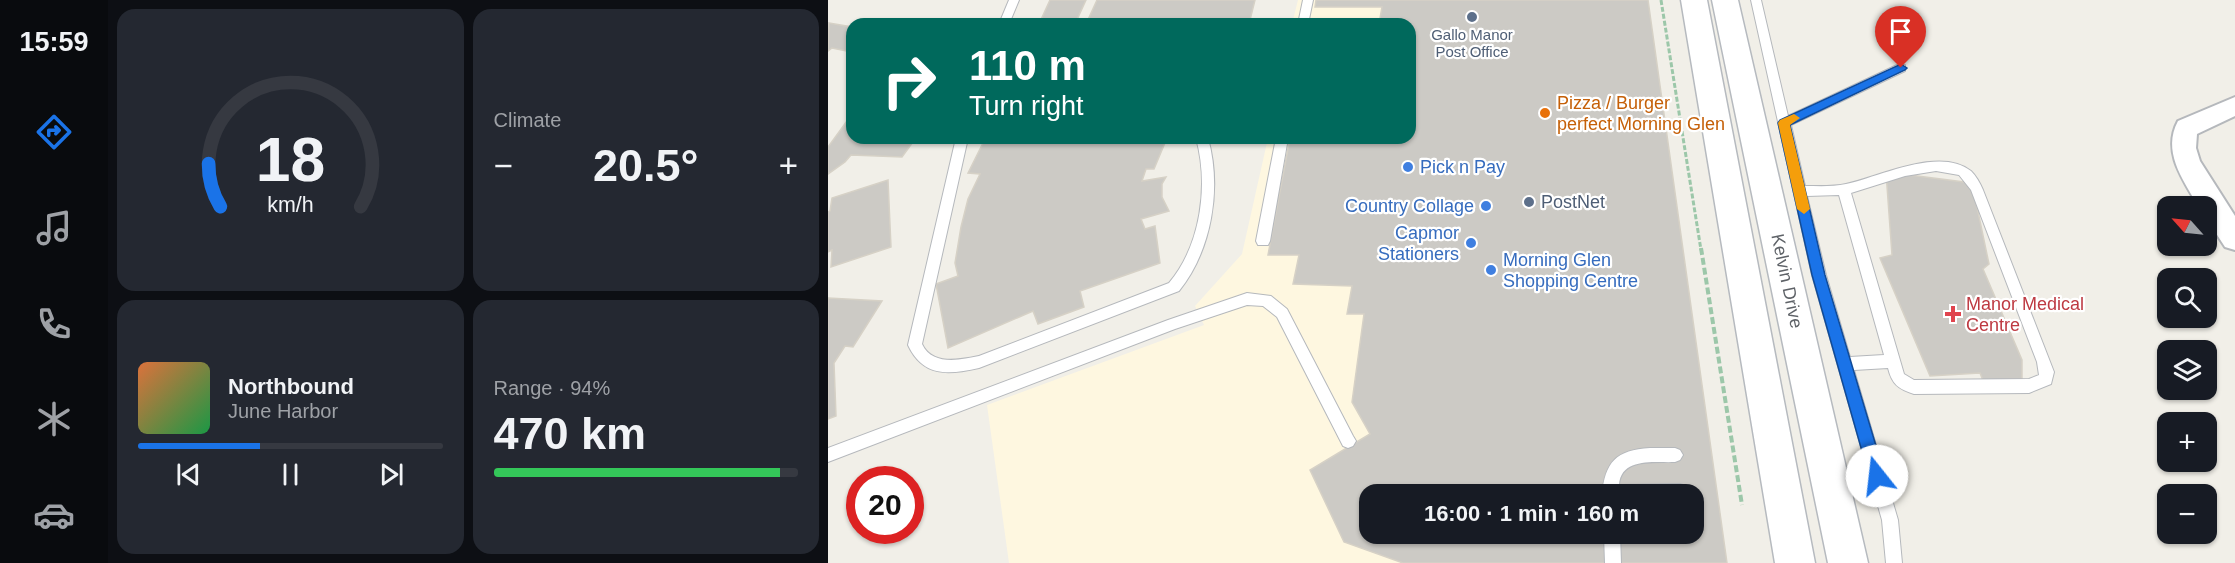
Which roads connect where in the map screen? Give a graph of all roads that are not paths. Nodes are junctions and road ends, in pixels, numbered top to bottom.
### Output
1 (1014, 0) edge
2 (1308, 0) edge
3 (1694, 0) edge
4 (1725, 0) edge
5 (1756, 0) edge
6 (1006, 18) edge
7 (1304, 18) edge
8 (1901, 68) dead end
9 (2235, 106) edge
10 (1784, 123) junction
11 (961, 144) edge
12 (1203, 144) edge
13 (1281, 144) edge
14 (1844, 190) junction
15 (1800, 191) junction
16 (2235, 239) edge
17 (1263, 241) dead end
18 (1893, 361) junction
19 (1846, 364) junction
20 (1348, 441) dead end
21 (828, 455) edge
22 (1675, 455) dead end
23 (1611, 484) edge
24 (1612, 544) edge
25 (1613, 563) edge
26 (1795, 563) edge
27 (1848, 563) edge
28 (1894, 563) edge

1 - 6 lane
2 - 7 lane
3 - 26 main road
4 - 27 main road, Kelvin Drive
5 - 10 lane
8 - 10 lane
9 - 16 street
10 - 15 lane
11 - 12 lane
13 - 17 lane
14 - 15 lane
14 - 18 lane
14 - 18 lane
15 - 19 lane
18 - 19 lane
19 - 28 lane
20 - 21 lane
22 - 23 lane
24 - 25 lane

